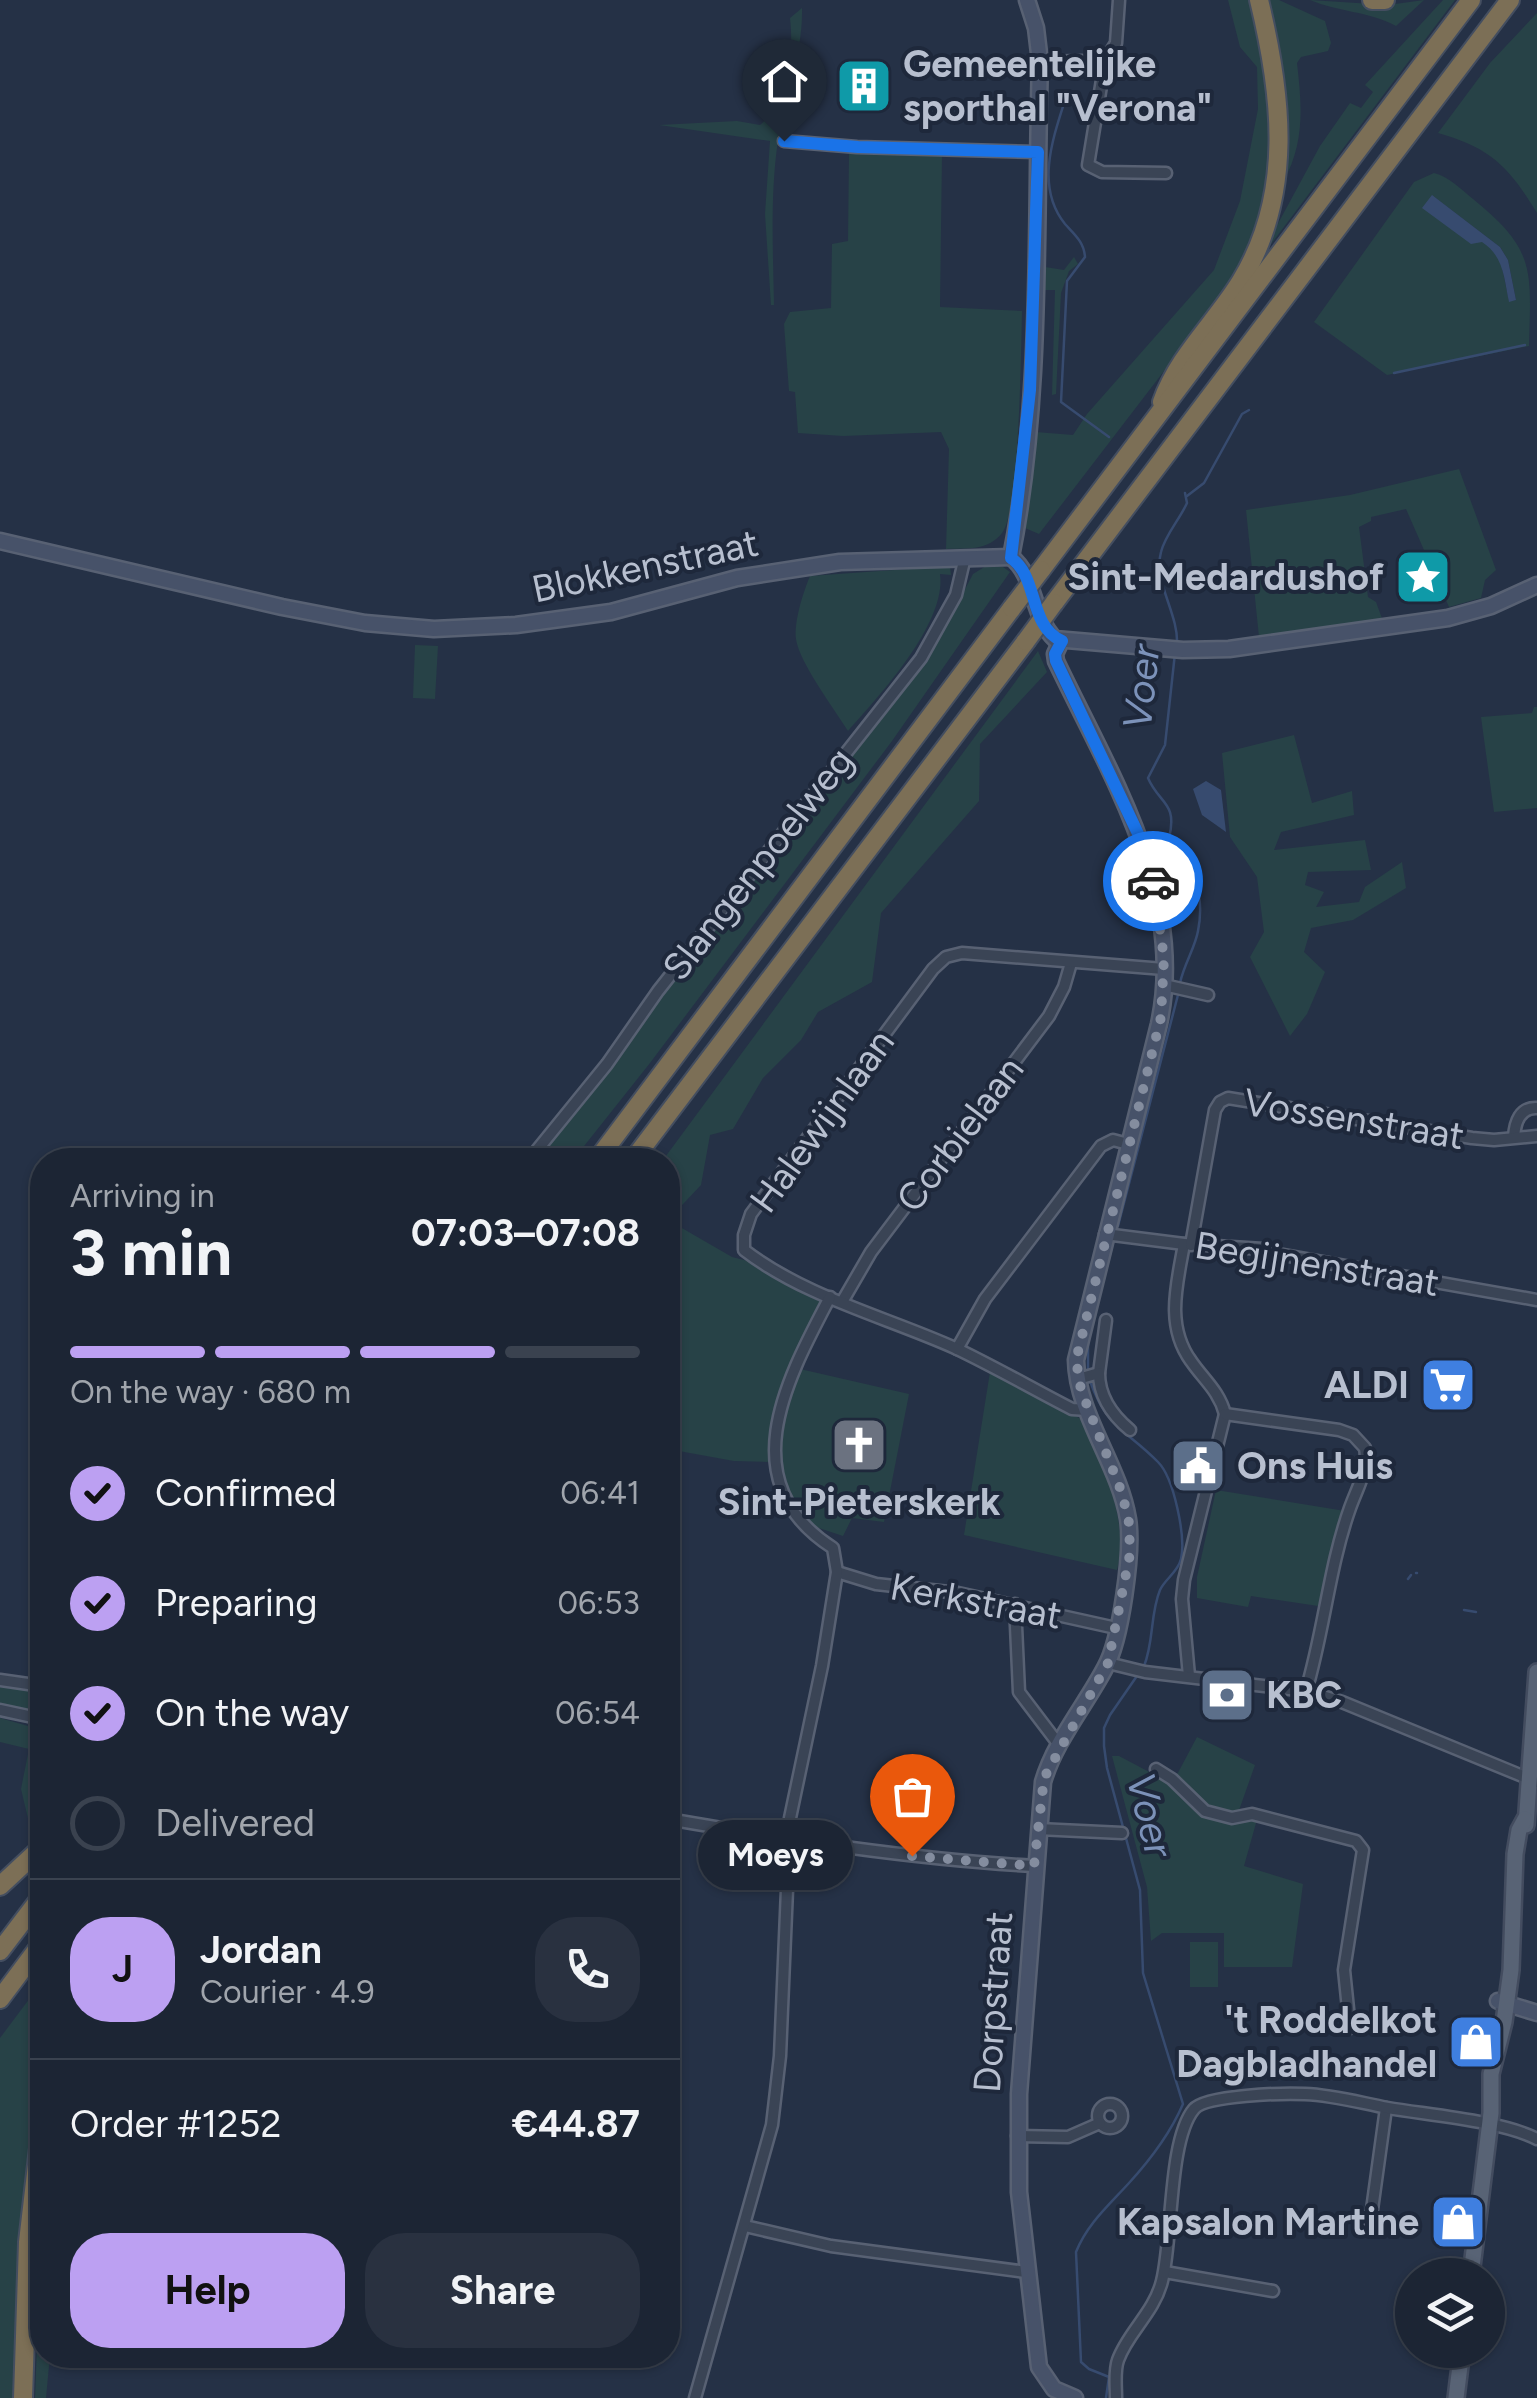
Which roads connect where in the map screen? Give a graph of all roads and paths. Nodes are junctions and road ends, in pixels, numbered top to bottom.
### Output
1 (1027, 0) edge
2 (1119, 0) edge
3 (1259, 0) edge
4 (1372, 0) edge
5 (1384, 0) edge
6 (1471, 0) edge
7 (1510, 0) edge
8 (1040, 62) junction
9 (1100, 69) junction
10 (784, 141) dead end
11 (1038, 152) junction
12 (1166, 174) dead end
13 (1155, 421) junction
14 (0, 541) edge
15 (965, 557) junction
16 (1011, 558) junction
17 (1537, 576) edge
18 (1537, 584) edge
19 (1510, 598) junction
20 (1062, 641) junction
21 (1070, 963) junction
22 (1164, 968) junction
23 (1174, 987) junction
24 (1208, 995) dead end
25 (1537, 1108) edge
26 (1537, 1136) edge
27 (1514, 1137) junction
28 (1128, 1144) junction
29 (538, 1148) edge
30 (606, 1148) edge
31 (642, 1148) edge
32 (1112, 1235) junction
33 (1188, 1245) junction
34 (830, 1297) junction
35 (1534, 1298) edge
36 (842, 1302) junction
37 (1106, 1320) dead end
38 (957, 1349) junction
39 (1088, 1376) junction
40 (1088, 1410) junction
41 (1225, 1414) junction
42 (1130, 1430) dead end
43 (838, 1572) junction
44 (1016, 1604) junction
45 (1116, 1628) junction
46 (1108, 1663) junction
47 (1537, 1672) edge
48 (1189, 1676) junction
49 (0, 1680) edge
50 (30, 1684) edge
51 (1306, 1691) junction
52 (0, 1710) edge
53 (30, 1716) edge
54 (1060, 1746) junction
55 (1156, 1769) dead end
56 (1533, 1781) edge
57 (680, 1821) edge
58 (1038, 1829) junction
59 (1122, 1833) dead end
60 (788, 1840) junction
61 (30, 1858) edge
62 (1034, 1866) junction
63 (0, 1886) edge
64 (30, 1912) edge
65 (0, 1951) edge
66 (30, 1960) edge
67 (0, 1999) edge
68 (1502, 2002) junction
69 (1537, 2013) edge
70 (1350, 2028) dead end
71 (1386, 2108) junction
72 (1100, 2123) dead end
73 (1489, 2126) junction
74 (1017, 2136) junction
75 (1537, 2138) edge
76 (30, 2214) edge
77 (1370, 2224) dead end
78 (745, 2226) junction
79 (1473, 2258) edge
80 (1026, 2272) junction
81 (1164, 2272) junction
82 (1273, 2292) dead end
83 (1460, 2368) edge
84 (23, 2398) edge
85 (695, 2398) edge
86 (1075, 2398) edge
87 (1116, 2398) edge
88 (1456, 2398) edge

1 - 8 street
2 - 9 street
3 - 13 highway
4 - 5 highway
6 - 13 highway
7 - 31 highway, bridge
8 - 9 street
8 - 11 street
9 - 12 street
10 - 11 street
11 - 16 street
13 - 30 highway, bridge
14 - 15 street, Blokkenstraat
15 - 16 street, Blokkenstraat
15 - 29 street, Slangenpoelweg
16 - 20 street, Dorpstraat
17 - 19 street
18 - 19 street
19 - 20 street
20 - 22 street, Dorpstraat
21 - 22 street
21 - 34 street, Halewijnlaan
21 - 36 street, Corbielaan
22 - 23 street, Dorpstraat
23 - 24 street
23 - 28 street, Dorpstraat
25 - 27 street, Vossenstraat
26 - 27 street, Vossenstraat
27 - 33 street, Vossenstraat
28 - 32 street, Dorpstraat
28 - 38 street
32 - 33 street, Begijnenstraat
32 - 39 street, Dorpstraat
33 - 35 street, Begijnenstraat
33 - 41 street, Vossenstraat
34 - 36 street, Halewijnlaan
34 - 43 street
36 - 38 street, Halewijnlaan
37 - 39 street, Dorpstraat
38 - 40 street, Halewijnlaan
39 - 40 street, Dorpstraat
39 - 42 street, Dorpstraat
40 - 45 street, Dorpstraat
41 - 48 street
41 - 51 street
43 - 44 street, Kerkstraat
43 - 60 street
44 - 45 street, Kerkstraat
44 - 54 street
45 - 46 street, Dorpstraat
46 - 48 street
46 - 54 street, Dorpstraat
47 - 56 main road
48 - 51 street
49 - 50 street
51 - 56 street
52 - 53 street
54 - 58 street, Dorpstraat
55 - 70 street
56 - 68 main road
57 - 60 street
58 - 59 street
58 - 62 street, Dorpstraat
60 - 62 street
60 - 78 street
61 - 63 highway
62 - 74 street, Dorpstraat
64 - 65 highway
66 - 67 highway
68 - 69 street
68 - 73 main road
71 - 73 street
71 - 77 street
71 - 81 street
72 - 74 street
73 - 75 street
73 - 79 main road
74 - 80 street, Dorpstraat
76 - 84 highway
78 - 80 street
78 - 85 street
80 - 86 street, Dorpstraat
81 - 82 street
81 - 87 street
83 - 88 main road

